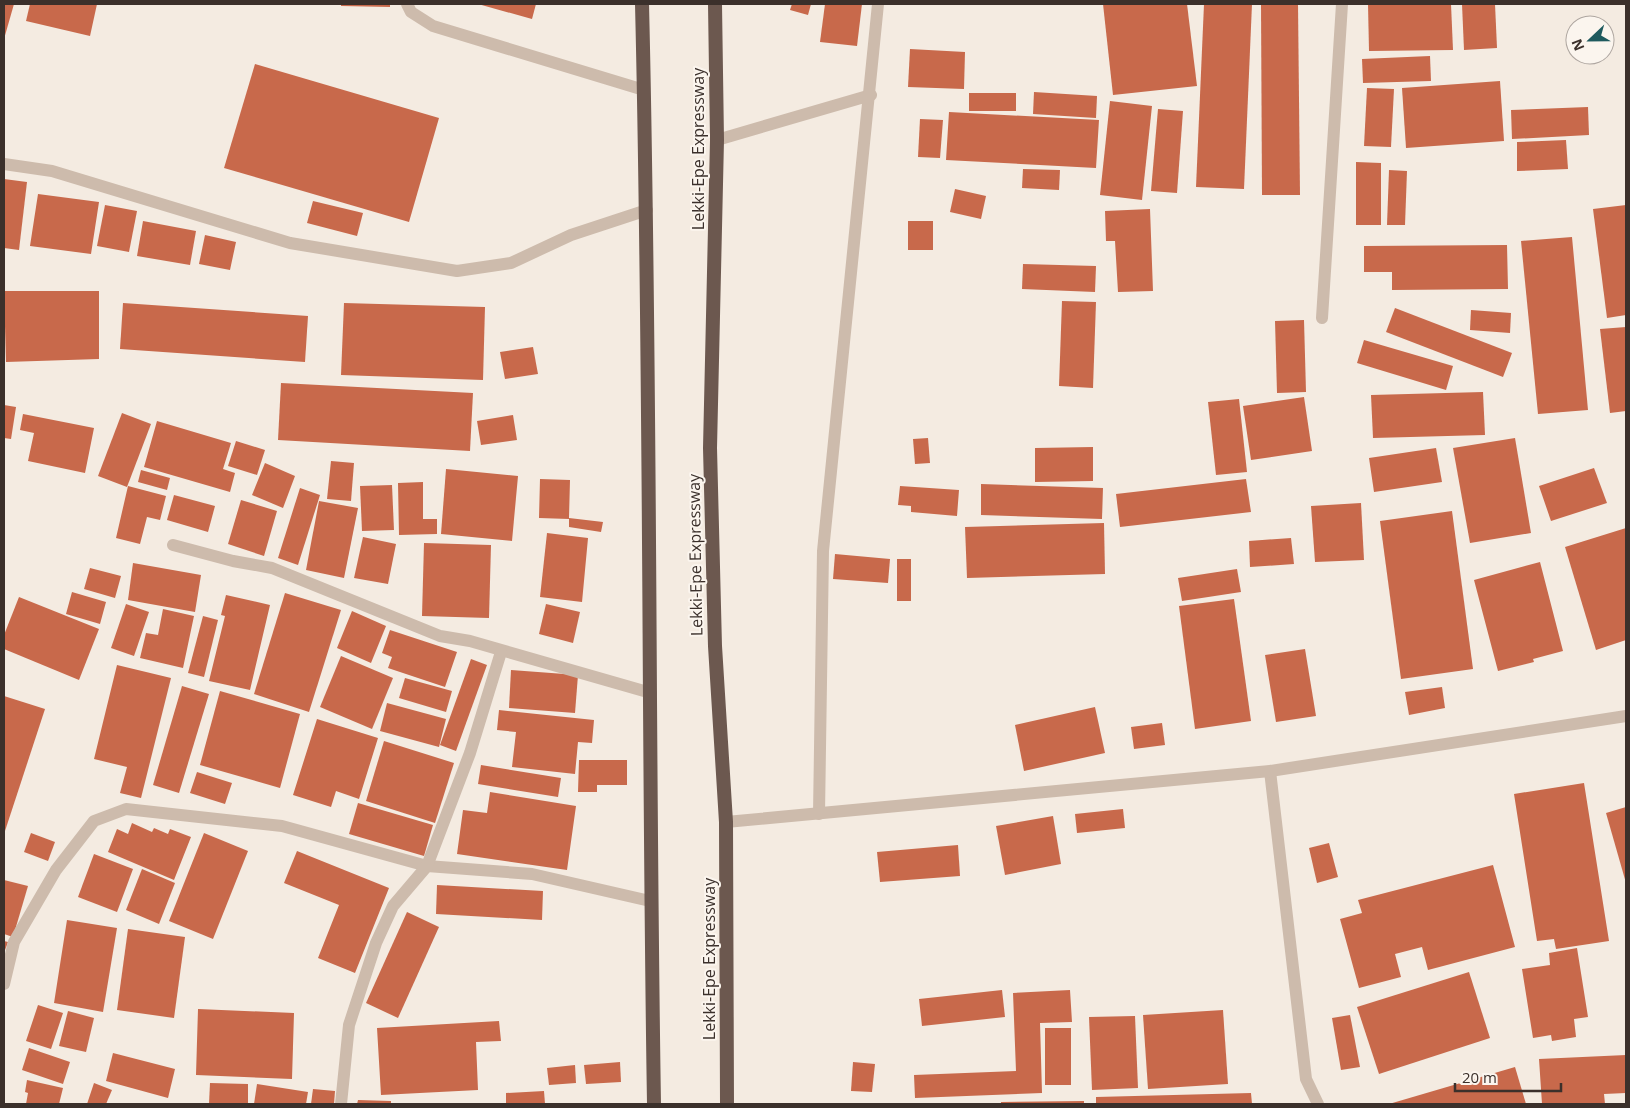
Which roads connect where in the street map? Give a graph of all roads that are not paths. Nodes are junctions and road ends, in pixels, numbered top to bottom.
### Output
1 (407, 4) edge
2 (642, 4) edge
3 (715, 4) edge
4 (878, 4) edge
5 (1342, 4) edge
6 (644, 90) junction
7 (871, 95) junction
8 (717, 140) junction
9 (4, 164) edge
10 (647, 210) junction
11 (1322, 318) dead end
12 (173, 545) dead end
13 (501, 652) junction
14 (651, 692) junction
15 (1626, 716) edge
16 (1270, 771) junction
17 (819, 814) junction
18 (726, 822) junction
19 (427, 866) junction
20 (650, 901) junction
21 (4, 984) edge
22 (342, 1104) edge
23 (654, 1104) edge
24 (727, 1104) edge
25 (1318, 1104) edge

1 - 6 street
2 - 6 highway
3 - 8 highway, Lekki-Epe Expressway
4 - 7 street
5 - 11 street
6 - 10 highway
7 - 8 street
7 - 17 street
8 - 18 highway, Lekki-Epe Expressway
9 - 10 street
10 - 14 highway
12 - 13 street
13 - 14 street
13 - 19 street
14 - 20 highway
15 - 16 street
16 - 17 street
16 - 25 street
17 - 18 street
18 - 24 highway, Lekki-Epe Expressway
19 - 20 street
19 - 21 street
19 - 22 street
20 - 23 highway

